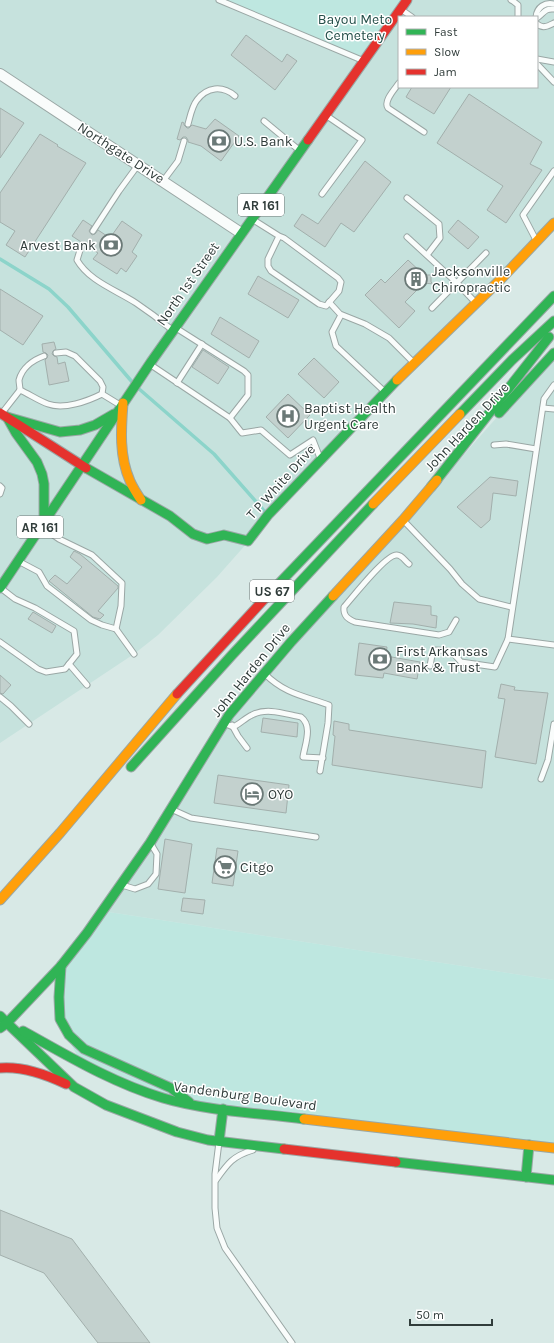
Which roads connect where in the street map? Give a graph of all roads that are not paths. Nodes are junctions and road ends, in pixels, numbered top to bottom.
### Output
1 (219, 0) edge
2 (407, 0) edge
3 (511, 0) edge
4 (554, 4) edge
5 (554, 9) edge
6 (402, 10) junction
7 (411, 16) edge
8 (518, 16) edge
9 (536, 16) edge
10 (537, 16) edge
11 (538, 25) edge
12 (552, 25) edge
13 (538, 59) edge
14 (365, 62) junction
15 (554, 62) edge
16 (538, 65) edge
17 (0, 74) edge
18 (554, 82) edge
19 (398, 85) edge
20 (235, 96) dead end
21 (326, 116) junction
22 (264, 121) dead end
23 (188, 124) dead end
24 (424, 132) dead end
25 (184, 141) dead end
26 (300, 151) junction
27 (138, 165) junction
28 (554, 171) edge
29 (163, 181) junction
30 (322, 194) dead end
31 (407, 198) dead end
32 (251, 219) junction
33 (554, 223) edge
34 (93, 231) dead end
35 (241, 233) junction
36 (279, 236) junction
37 (407, 237) dead end
38 (537, 242) junction
39 (81, 247) dead end
40 (486, 253) dead end
41 (427, 254) junction
42 (457, 283) junction
43 (554, 296) edge
44 (328, 302) junction
45 (476, 302) junction
46 (432, 308) dead end
47 (341, 315) junction
48 (554, 321) edge
49 (174, 328) junction
50 (554, 332) edge
51 (202, 344) junction
52 (56, 353) dead end
53 (554, 353) edge
54 (44, 356) dead end
55 (414, 362) junction
56 (149, 364) junction
57 (177, 383) junction
58 (554, 385) edge
59 (20, 390) junction
60 (386, 393) junction
61 (102, 394) junction
62 (120, 407) junction
63 (543, 408) junction
64 (554, 409) edge
65 (3, 414) edge
66 (230, 418) junction
67 (494, 445) dead end
68 (536, 450) junction
69 (320, 459) junction
70 (81, 465) junction
71 (0, 486) edge
72 (431, 487) junction
73 (0, 494) edge
74 (141, 500) junction
75 (403, 520) junction
76 (42, 524) junction
77 (18, 561) junction
78 (409, 564) dead end
79 (0, 588) edge
80 (512, 607) junction
81 (456, 620) dead end
82 (116, 629) junction
83 (508, 639) junction
84 (0, 642) edge
85 (554, 645) edge
86 (134, 654) dead end
87 (69, 664) junction
88 (430, 666) dead end
89 (264, 673) junction
90 (86, 685) dead end
91 (0, 698) edge
92 (29, 724) dead end
93 (554, 724) edge
94 (229, 725) junction
95 (247, 748) dead end
96 (323, 758) junction
97 (320, 771) dead end
98 (126, 772) dead end
99 (541, 779) dead end
100 (171, 809) junction
101 (84, 819) dead end
102 (316, 837) dead end
103 (150, 843) junction
104 (121, 885) junction
105 (3, 900) edge
106 (0, 911) edge
107 (61, 966) junction
108 (0, 1016) edge
109 (4, 1025) edge
110 (0, 1068) edge
111 (74, 1087) junction
112 (193, 1104) junction
113 (223, 1110) junction
114 (219, 1141) junction
115 (529, 1145) junction
116 (269, 1147) junction
117 (554, 1148) edge
118 (526, 1177) junction
119 (554, 1180) edge
120 (215, 1181) junction
121 (292, 1343) edge

1 - 14 lane
2 - 6 main road, North 1st Street / AR 161
3 - 8 lane
4 - 9 lane
5 - 10 lane
6 - 7 lane
6 - 14 main road, North 1st Street / AR 161
11 - 12 lane
13 - 15 lane
14 - 21 main road, North 1st Street / AR 161
16 - 18 lane
17 - 27 street, Northgate Drive
19 - 24 lane
20 - 23 lane
21 - 26 main road, North 1st Street / AR 161
21 - 30 lane
22 - 26 lane
25 - 29 lane
26 - 32 main road, North 1st Street / AR 161
27 - 29 street, Northgate Drive
27 - 34 lane
28 - 38 lane
29 - 35 street, Northgate Drive
31 - 41 lane
32 - 35 main road, North 1st Street / AR 161
32 - 36 lane
33 - 38 main road, T P White Drive
35 - 49 main road, North 1st Street / AR 161
36 - 44 lane
36 - 44 lane
37 - 41 lane
38 - 45 main road, T P White Drive
39 - 49 lane
40 - 42 lane
41 - 42 lane
42 - 45 lane
42 - 46 lane
43 - 105 main road, US 67
44 - 47 lane
45 - 55 main road, T P White Drive
47 - 55 lane
47 - 60 lane
48 - 98 main road, US 67
49 - 51 lane
49 - 56 main road, North 1st Street / AR 161
50 - 72 main road
51 - 57 lane
51 - 66 lane
52 - 61 lane
53 - 72 main road, John Harden Drive
54 - 59 lane
55 - 60 main road, T P White Drive
56 - 57 lane
56 - 62 main road, North 1st Street / AR 161
57 - 66 lane
58 - 63 lane
59 - 61 lane
59 - 65 lane
60 - 69 main road, T P White Drive
61 - 62 lane
62 - 65 main road
62 - 70 main road, North 1st Street / AR 161
62 - 74 main road
63 - 64 lane
63 - 68 lane
65 - 70 main road, T P White Drive
65 - 76 main road
66 - 69 lane
67 - 68 lane
68 - 80 lane
69 - 74 main road, T P White Drive
70 - 74 main road, T P White Drive
70 - 76 main road, North 1st Street / AR 161
71 - 73 lane
72 - 75 main road, John Harden Drive
75 - 80 lane
75 - 89 main road, John Harden Drive
76 - 77 main road, North 1st Street / AR 161
76 - 82 lane
77 - 79 main road, North 1st Street / AR 161
77 - 82 lane
78 - 81 lane
79 - 87 lane
80 - 83 lane
82 - 86 lane
83 - 85 lane
83 - 88 lane
84 - 87 lane
87 - 90 lane
89 - 94 main road, John Harden Drive
89 - 96 lane
91 - 92 lane
93 - 99 lane
94 - 95 lane
94 - 96 lane
94 - 100 main road, John Harden Drive
96 - 97 lane
100 - 102 lane
100 - 103 main road, John Harden Drive
101 - 105 main road, US 67
103 - 104 main road, John Harden Drive
103 - 104 lane
104 - 107 main road, John Harden Drive
105 - 106 main road, US 67
107 - 109 main road, John Harden Drive
107 - 112 main road
108 - 109 main road
109 - 111 main road
109 - 112 main road, Vandenburg Boulevard
110 - 111 main road
111 - 114 main road
112 - 113 main road, Vandenburg Boulevard
113 - 114 main road
113 - 115 main road, Vandenburg Boulevard
114 - 116 main road
114 - 120 lane
115 - 117 main road, Vandenburg Boulevard
115 - 118 main road
116 - 118 main road
116 - 120 lane
118 - 119 main road
120 - 121 lane

